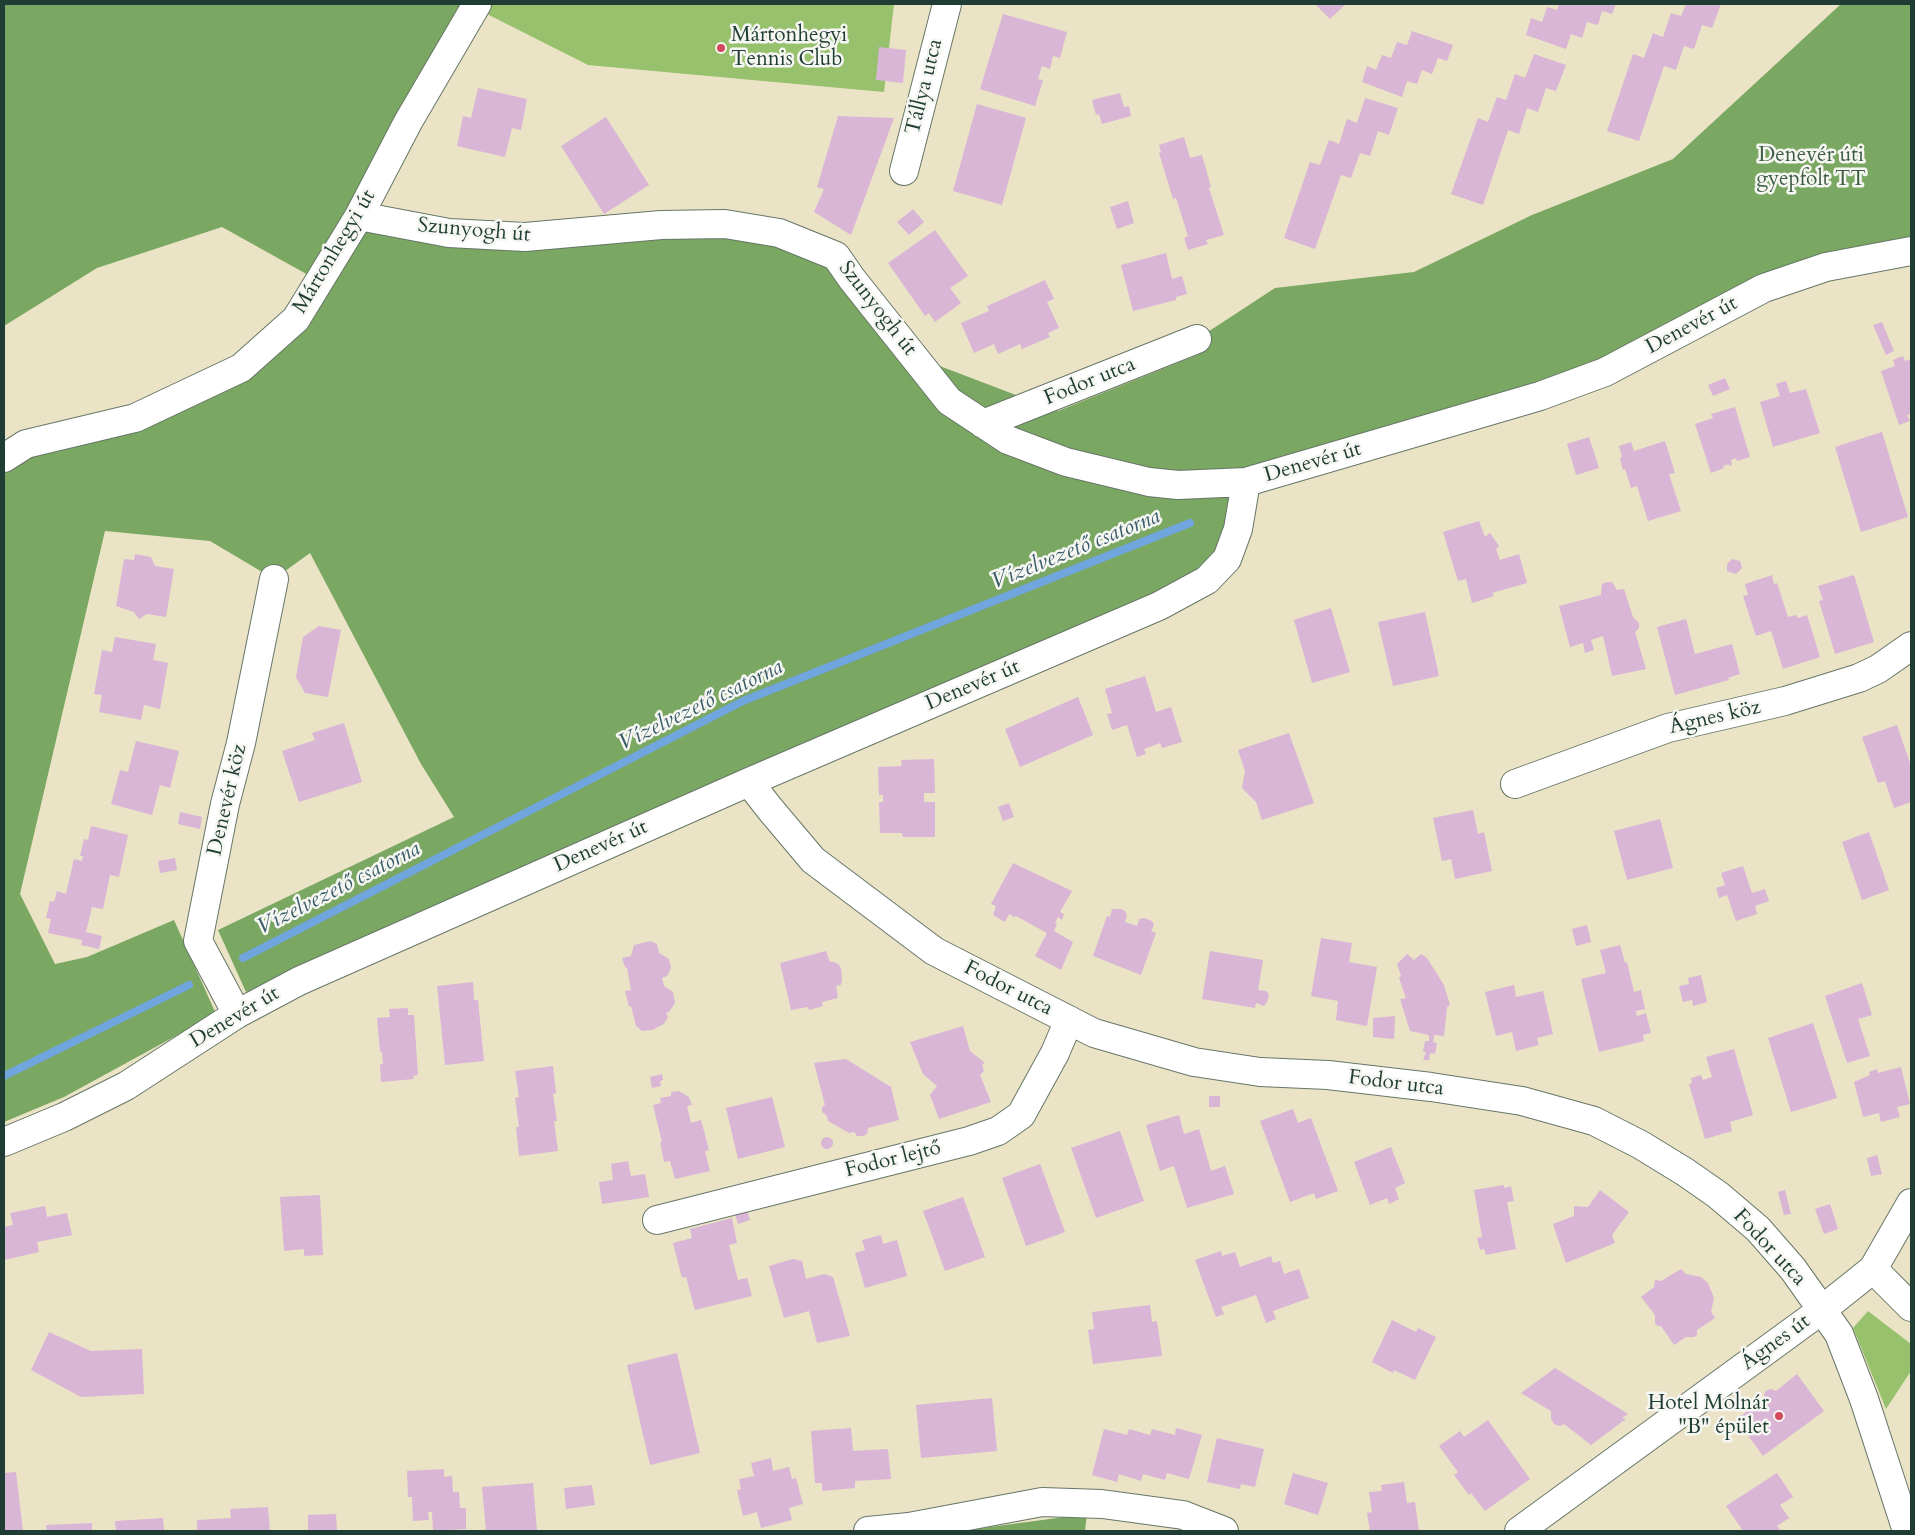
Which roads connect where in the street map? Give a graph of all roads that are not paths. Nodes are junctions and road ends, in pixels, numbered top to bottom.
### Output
1 (477, 4) edge
2 (947, 4) edge
3 (904, 171) dead end
4 (359, 216) junction
5 (1911, 251) edge
6 (1197, 339) dead end
7 (983, 424) junction
8 (4, 458) edge
9 (1246, 482) junction
10 (274, 578) dead end
11 (1911, 646) edge
12 (749, 782) junction
13 (1515, 784) dead end
14 (237, 1014) junction
15 (1069, 1020) junction
16 (4, 1142) edge
17 (1911, 1203) edge
18 (657, 1220) dead end
19 (1872, 1269) junction
20 (1911, 1307) edge
21 (1823, 1309) junction
22 (868, 1531) edge
23 (1224, 1531) edge
24 (1519, 1531) edge
25 (1907, 1531) edge

1 - 4 street, Mártonhegyi út
2 - 3 street, Tállya utca
4 - 7 street, Szunyogh út
4 - 8 street, Mártonhegyi út
5 - 9 street, Denevér út
6 - 7 street, Fodor utca
7 - 9 street, Szunyogh út
9 - 12 street, Denevér út
10 - 14 street, Denevér köz
11 - 13 street, Ágnes köz
12 - 14 street, Denevér út
12 - 15 street, Fodor utca
14 - 16 street, Denevér út
15 - 18 street, Fodor lejtő
15 - 21 street, Fodor utca
17 - 19 street, Ágnes út
19 - 20 street
19 - 21 street, Ágnes út
21 - 24 street, Ágnes út
21 - 25 street, Fodor utca
22 - 23 street

